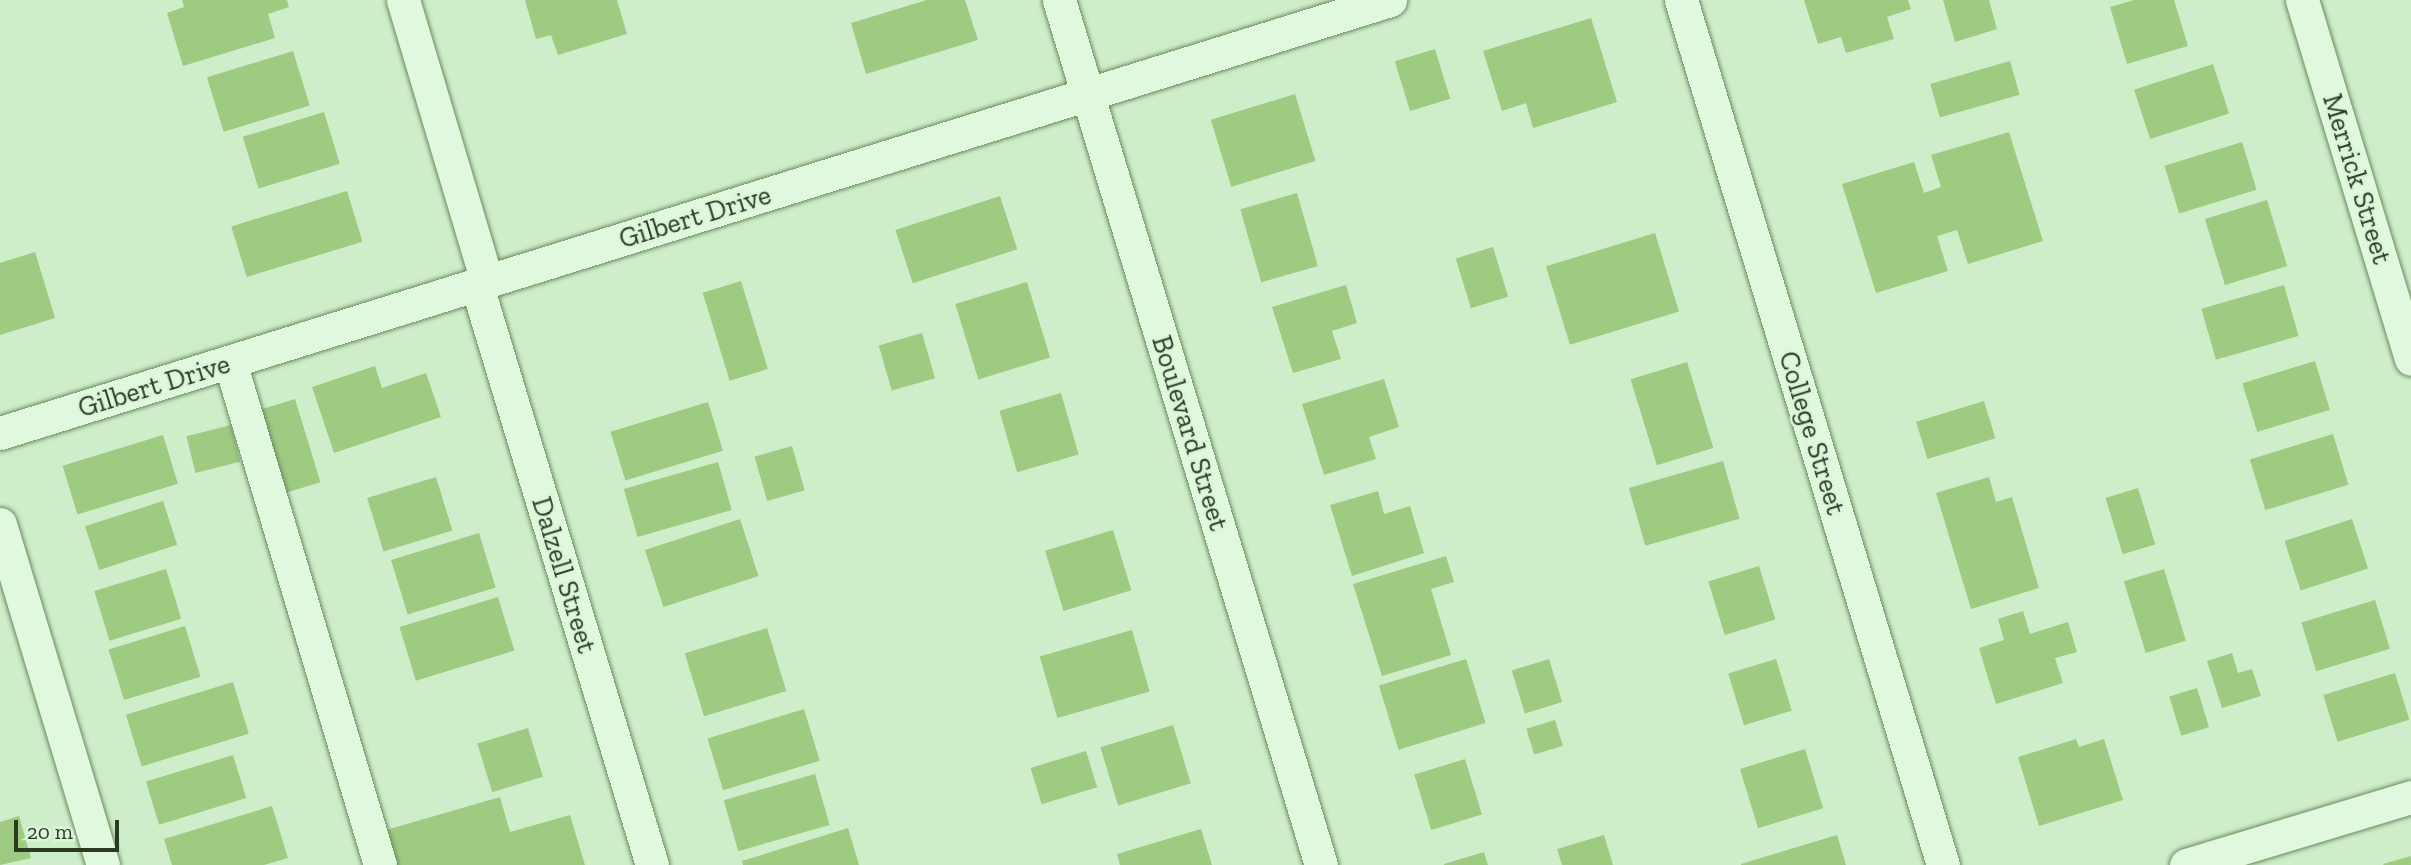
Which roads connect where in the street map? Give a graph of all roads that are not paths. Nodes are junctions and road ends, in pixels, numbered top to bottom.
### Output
1 (403, 0) edge
2 (1059, 0) edge
3 (1681, 0) edge
4 (2302, 0) edge
5 (1377, 2) edge
6 (1087, 93) junction
7 (482, 284) junction
8 (2411, 359) edge
9 (230, 362) junction
10 (0, 433) edge
11 (0, 524) edge
12 (2411, 797) edge
13 (103, 865) edge
14 (380, 865) edge
15 (652, 865) edge
16 (1321, 865) edge
17 (1943, 865) edge
18 (2186, 865) edge

1 - 7 street, Dalzell Street
2 - 6 street, Boulevard Street
3 - 17 street, College Street
4 - 8 street, Merrick Street
5 - 6 street, Gilbert Drive
6 - 7 street, Gilbert Drive
6 - 16 street, Boulevard Street
7 - 9 street, Gilbert Drive
7 - 15 street, Dalzell Street
9 - 10 street, Gilbert Drive
9 - 14 street
11 - 13 street
12 - 18 street

